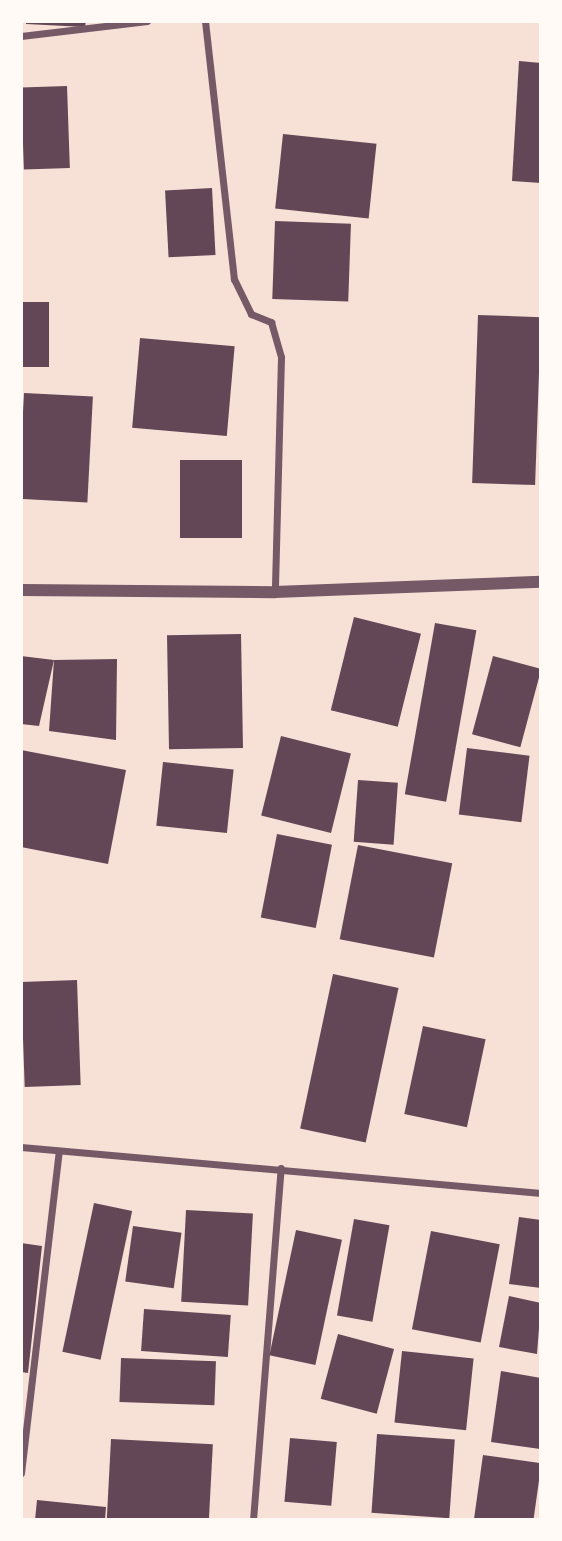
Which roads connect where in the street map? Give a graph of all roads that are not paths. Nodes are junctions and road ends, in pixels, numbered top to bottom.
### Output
1 (147, 21) edge
2 (205, 21) edge
3 (21, 36) edge
4 (541, 582) edge
5 (21, 590) edge
6 (275, 593) junction
7 (21, 1147) edge
8 (59, 1151) junction
9 (281, 1168) junction
10 (541, 1193) edge
11 (21, 1473) edge
12 (253, 1520) edge

1 - 3 street
2 - 6 street
4 - 6 street
5 - 6 street
7 - 8 street
8 - 9 street
8 - 11 street
9 - 10 street
9 - 12 street

